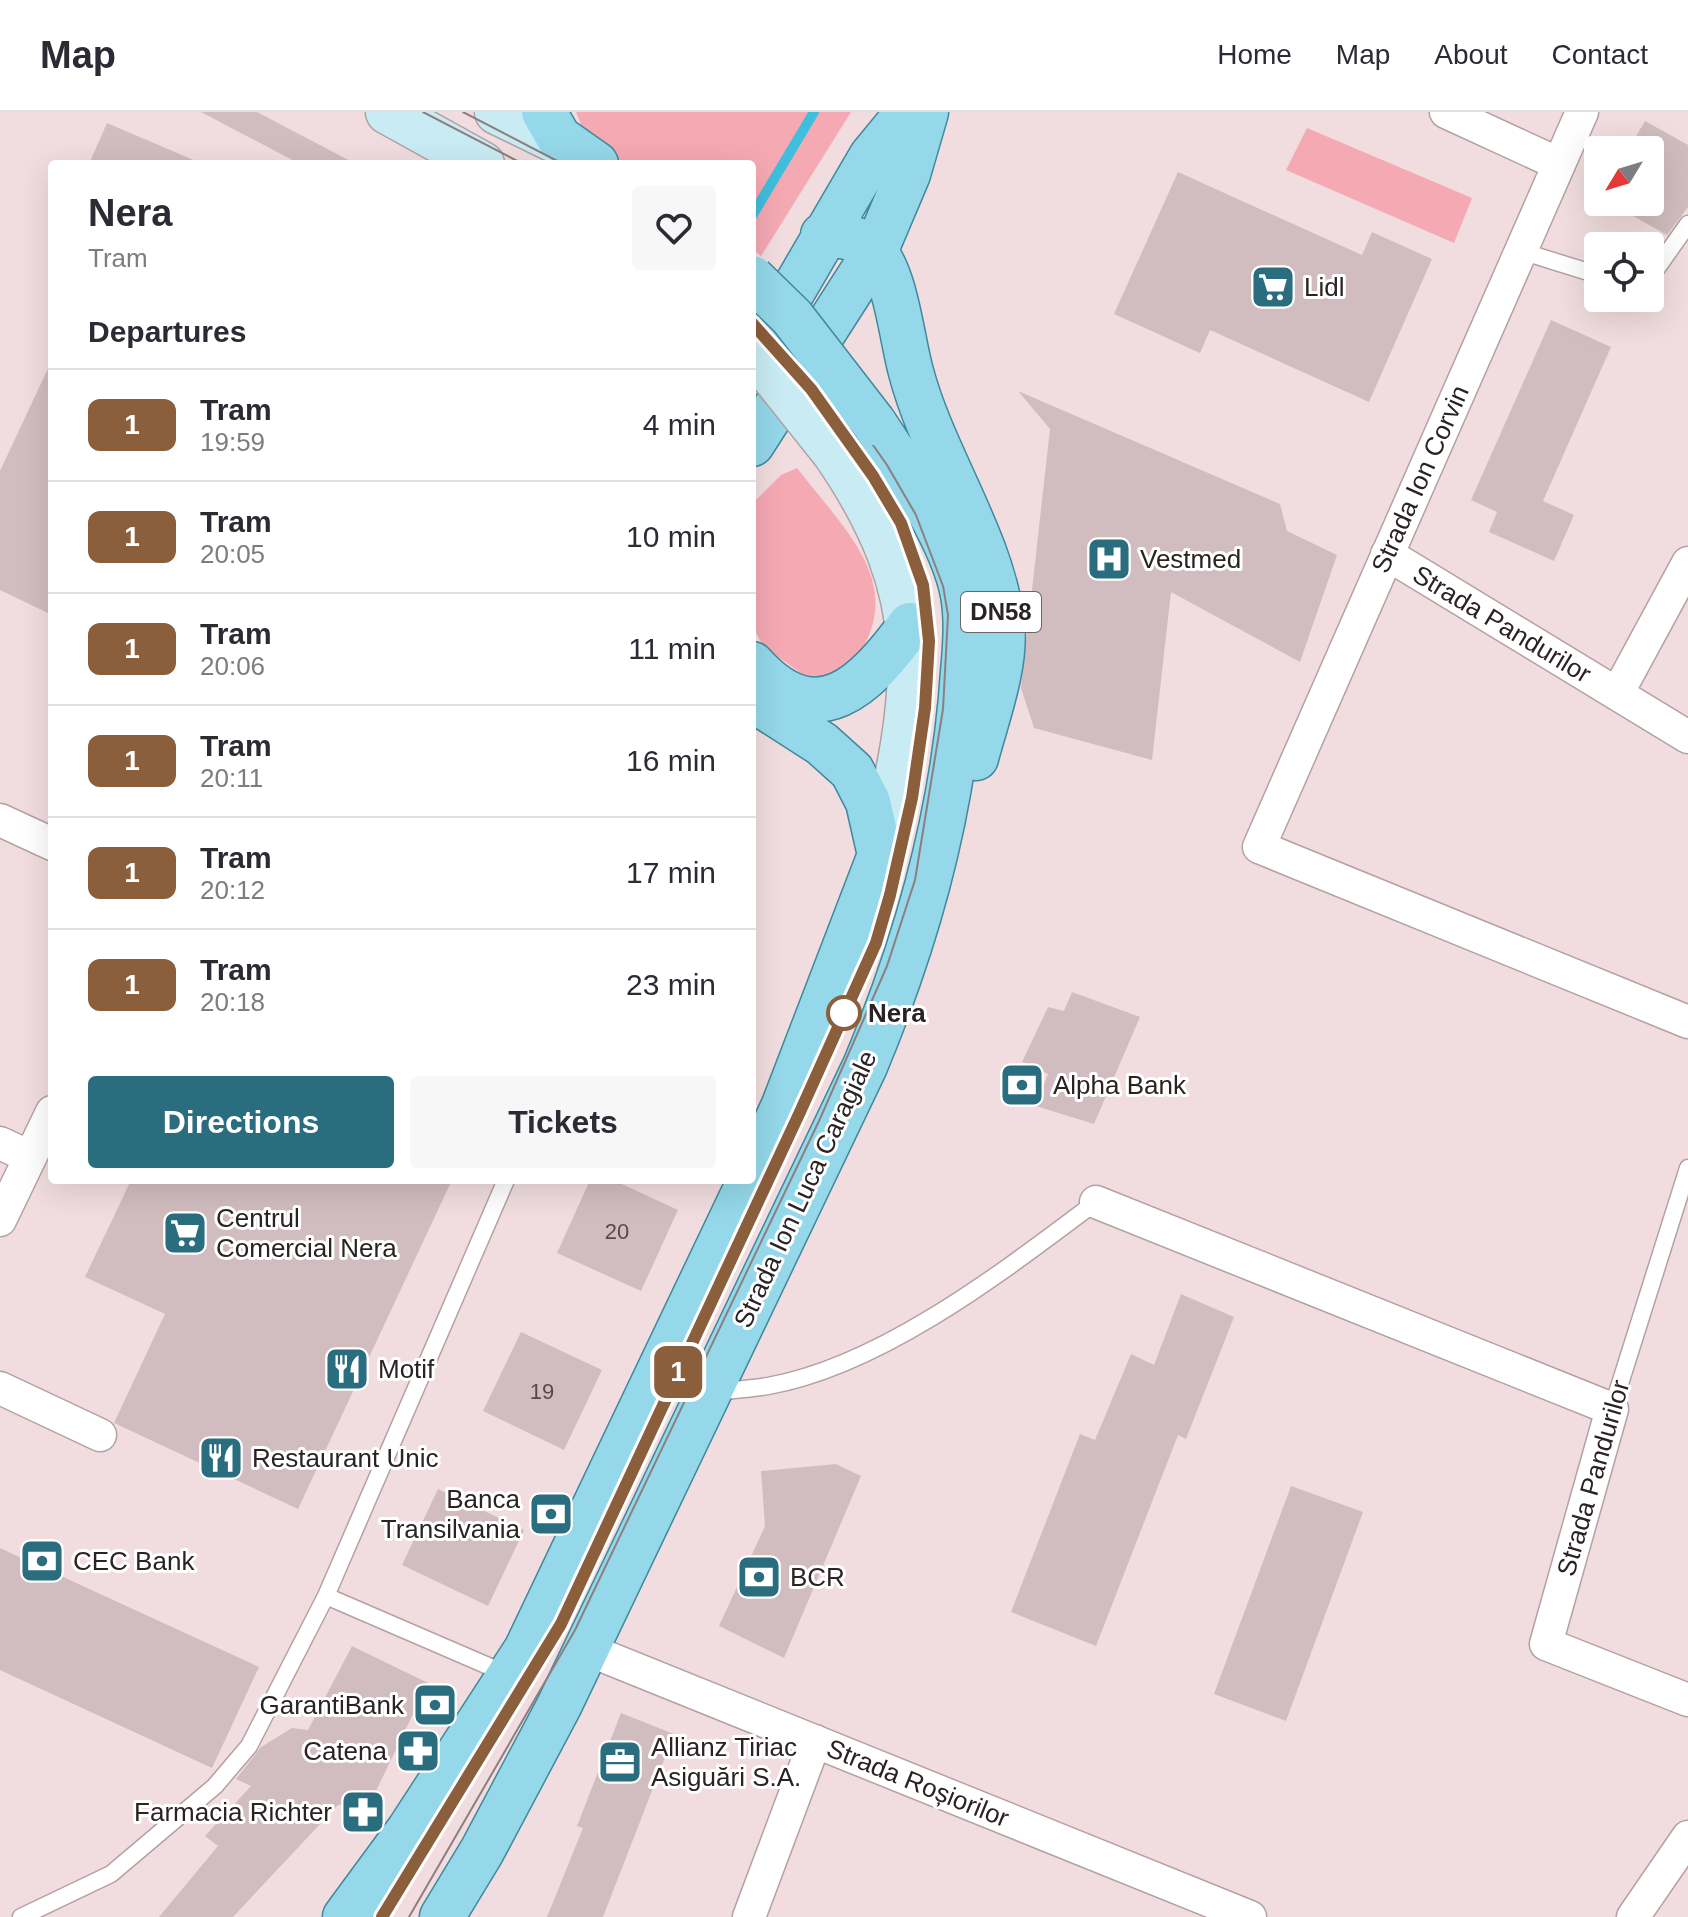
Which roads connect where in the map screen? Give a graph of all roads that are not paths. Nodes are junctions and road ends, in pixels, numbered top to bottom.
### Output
1 (388, 112) edge
2 (497, 112) edge
3 (544, 112) edge
4 (908, 112) edge
5 (926, 112) edge
6 (1446, 112) edge
7 (1582, 112) edge
8 (584, 157) edge
9 (475, 160) edge
10 (1559, 164) junction
11 (1688, 224) edge
12 (823, 235) junction
13 (1521, 251) junction
14 (875, 252) junction
15 (1664, 258) edge
16 (1584, 271) edge
17 (756, 282) edge
18 (759, 347) edge
19 (756, 438) edge
20 (1387, 554) junction
21 (1688, 563) edge
22 (910, 625) junction
23 (756, 667) edge
24 (1617, 694) junction
25 (756, 702) edge
26 (1688, 737) edge
27 (0, 820) edge
28 (48, 842) edge
29 (880, 855) junction
30 (901, 980) junction
31 (1688, 1022) edge
32 (48, 1120) edge
33 (762, 1131) edge
34 (0, 1143) edge
35 (30, 1157) junction
36 (756, 1157) edge
37 (1688, 1168) edge
38 (504, 1184) edge
39 (748, 1184) edge
40 (1096, 1202) joint
41 (0, 1220) edge
42 (0, 1388) edge
43 (709, 1392) junction
44 (1612, 1409) junction
45 (100, 1435) dead end
46 (326, 1596) junction
47 (586, 1649) junction
48 (510, 1676) junction
49 (1688, 1700) edge
50 (815, 1741) junction
51 (1688, 1837) edge
52 (21, 1917) edge
53 (345, 1917) edge
54 (442, 1917) edge
55 (749, 1917) edge
56 (1250, 1917) edge
57 (1633, 1917) edge

1 - 9 main road
2 - 8 main road
3 - 8 main road
4 - 12 main road
5 - 14 main road
6 - 10 street
7 - 10 street, Strada Ion Corvin
10 - 13 street, Strada Ion Corvin
11 - 15 lane
12 - 14 main road
12 - 18 main road
13 - 16 lane
13 - 20 street, Strada Ion Corvin
14 - 19 main road
14 - 30 main road, DN58
17 - 30 main road, Strada Ion Luca Caragiale, bridge
18 - 22 main road, Strada Ion Luca Caragiale, bridge
20 - 24 street, Strada Pandurilor
20 - 31 street, Strada Ion Corvin
21 - 24 street, Strada Pandurilor
22 - 23 main road
22 - 29 main road, Strada Ion Luca Caragiale
24 - 26 street, Strada Pandurilor
25 - 29 main road
27 - 28 street
29 - 33 main road, Strada Ion Luca Caragiale
30 - 43 main road, Strada Ion Luca Caragiale / DN58
32 - 35 street
33 - 36 main road, Strada Ion Luca Caragiale
34 - 35 street
35 - 41 street
37 - 44 lane, Strada Pandurilor
38 - 46 lane
39 - 48 main road, Strada Ion Luca Caragiale
40 - 43 lane
40 - 44 street
42 - 45 street
43 - 47 main road, Strada Ion Luca Caragiale / DN58
44 - 49 street, Strada Pandurilor
46 - 48 lane
46 - 52 lane
47 - 50 street, Strada Roșiorilor
47 - 54 main road, Strada Ion Luca Caragiale / DN58
48 - 53 main road, Strada Ion Luca Caragiale
50 - 55 street
50 - 56 street, Strada Roșiorilor
51 - 57 street

